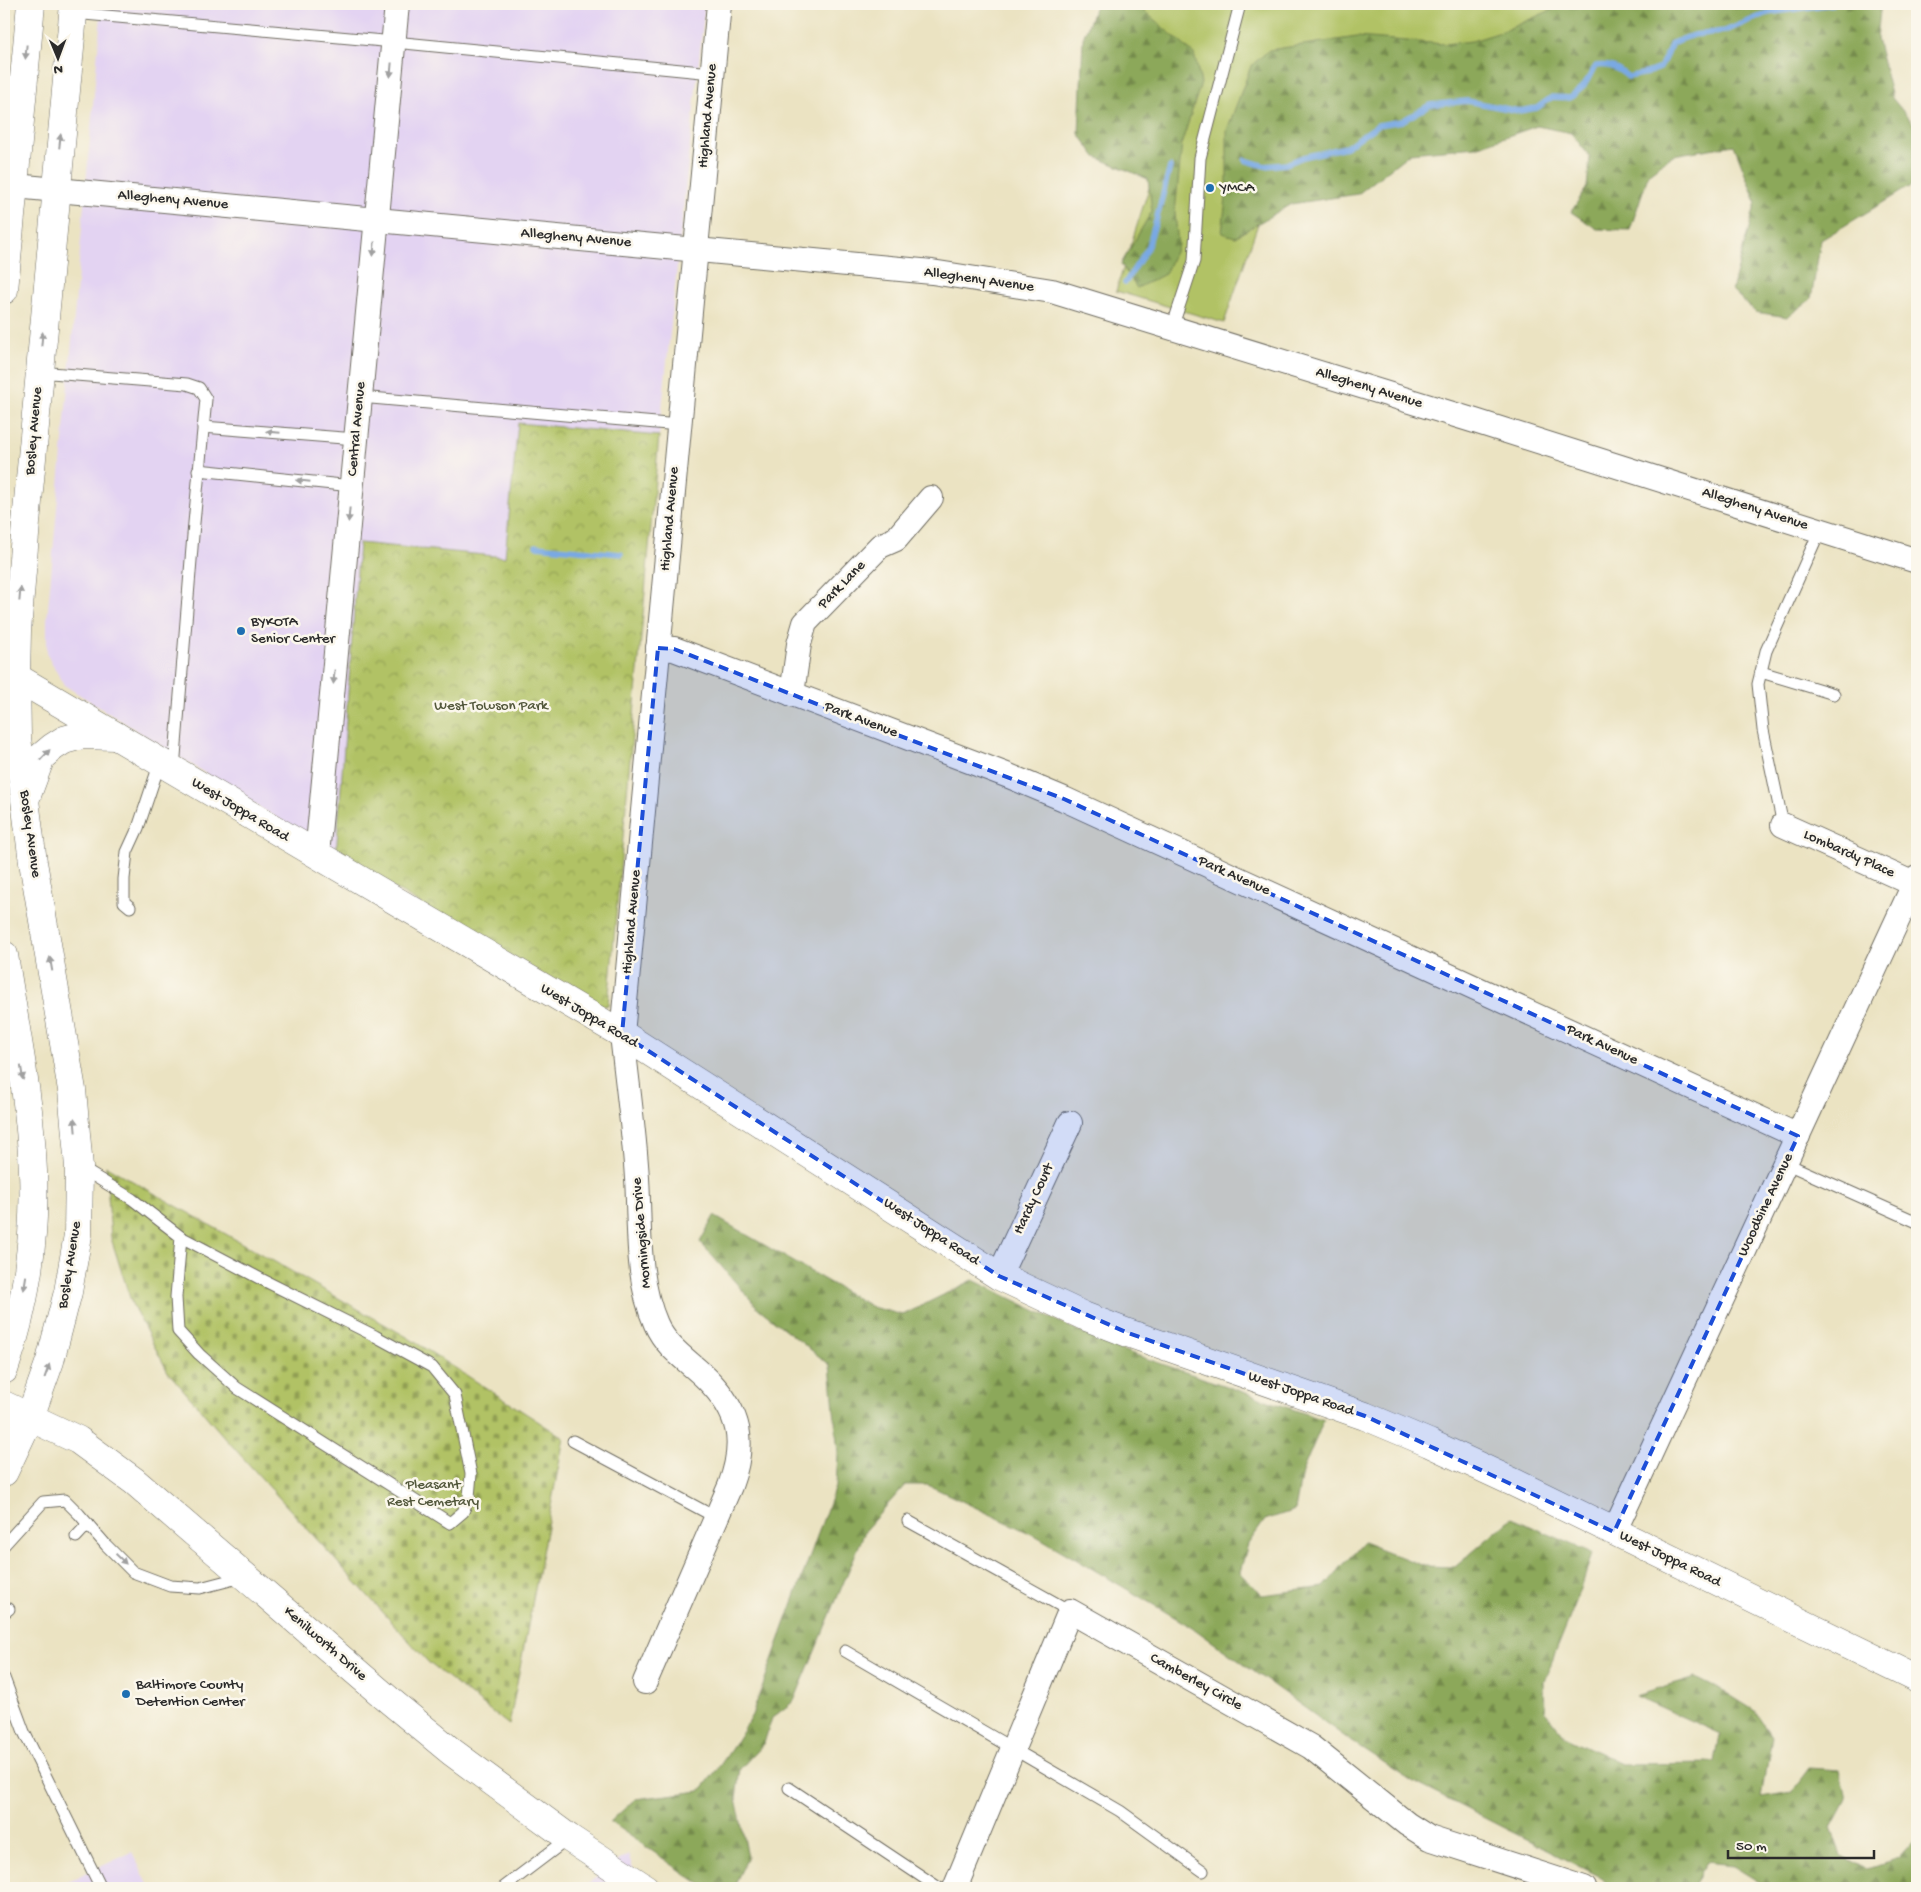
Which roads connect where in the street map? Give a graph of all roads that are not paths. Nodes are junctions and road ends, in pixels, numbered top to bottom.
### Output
1 (31, 4) edge
2 (397, 4) edge
3 (719, 4) edge
4 (1240, 4) edge
5 (73, 8) edge
6 (394, 42) junction
7 (712, 73) junction
8 (9, 185) edge
9 (56, 190) junction
10 (377, 219) junction
11 (696, 249) junction
12 (4, 290) edge
13 (1172, 328) junction
14 (39, 372) junction
15 (360, 397) junction
16 (679, 424) junction
17 (203, 427) junction
18 (356, 439) junction
19 (198, 470) junction
20 (352, 486) junction
21 (931, 498) dead end
22 (1820, 530) junction
23 (1917, 561) edge
24 (658, 648) junction
25 (1761, 672) junction
26 (10, 674) edge
27 (792, 694) junction
28 (1834, 694) dead end
29 (116, 736) junction
30 (167, 766) junction
31 (25, 799) junction
32 (1783, 825) joint
33 (317, 855) junction
34 (1916, 881) edge
35 (130, 907) dead end
36 (4, 956) edge
37 (622, 1034) junction
38 (1070, 1123) dead end
39 (1798, 1136) junction
40 (1785, 1163) junction
41 (79, 1168) junction
42 (1917, 1222) edge
43 (182, 1237) junction
44 (999, 1276) junction
45 (4, 1370) edge
46 (4, 1405) edge
47 (30, 1417) junction
48 (573, 1441) dead end
49 (4, 1472) edge
50 (717, 1518) junction
51 (908, 1522) dead end
52 (88, 1524) junction
53 (1614, 1532) junction
54 (76, 1537) dead end
55 (4, 1545) edge
56 (246, 1576) junction
57 (1070, 1611) junction
58 (845, 1651) dead end
59 (4, 1678) edge
60 (1917, 1679) edge
61 (645, 1682) dead end
62 (1013, 1749) junction
63 (789, 1788) dead end
64 (569, 1838) junction
65 (1204, 1871) dead end
66 (954, 1887) edge
67 (101, 1888) edge
68 (503, 1888) edge
69 (644, 1888) edge
70 (1584, 1888) edge

1 -> 8 street
2 - 6 street, Central Avenue
3 - 7 street, Highland Avenue
4 - 13 lane
5 - 6 lane
9 -> 5 street, Bosley Avenue
6 - 7 lane
6 -> 10 street, Central Avenue
7 - 11 street, Highland Avenue
8 - 9 street, Allegheny Avenue
8 - 12 street
9 - 10 street, Allegheny Avenue
14 -> 9 street, Bosley Avenue
10 - 11 street, Allegheny Avenue
10 -> 15 street, Central Avenue
11 - 13 street, Allegheny Avenue
11 - 16 street, Highland Avenue
13 - 22 street, Allegheny Avenue
14 - 17 lane
26 -> 14 street, Bosley Avenue
15 - 16 lane
15 - 18 street, Central Avenue
16 - 24 street, Highland Avenue
18 -> 17 lane
17 - 19 lane
18 - 20 street, Central Avenue
20 -> 19 lane
19 - 30 lane
20 -> 33 street, Central Avenue
21 - 27 street, Park Lane
22 - 23 street, Allegheny Avenue
22 - 25 lane
24 - 27 street, Park Avenue
24 - 37 street, Highland Avenue
25 - 28 lane
25 - 32 lane
26 - 29 street, West Joppa Road
26 - 31 street, Bosley Avenue
27 - 39 street, Park Avenue
29 - 30 street, West Joppa Road
31 -> 29 street
30 - 33 street, West Joppa Road
30 - 35 lane
41 -> 31 street, Bosley Avenue
32 - 34 street, Lombardy Place
33 - 37 street, West Joppa Road
34 - 39 street, Woodbine Avenue
36 -> 45 street
37 - 44 street, West Joppa Road
37 - 50 street, Morningside Drive
38 - 44 street, Hardy Court
39 - 40 street, Woodbine Avenue
40 - 42 lane
40 - 53 street, Woodbine Avenue
41 - 43 lane
47 -> 41 street, Bosley Avenue
43 - 43 lane
44 - 53 street, West Joppa Road
46 - 47 street, Kenilworth Drive
47 - 49 street, Bosley Avenue
47 - 56 street, Kenilworth Drive
48 - 50 lane
50 - 61 street, Morningside Drive
51 - 57 lane
52 - 54 lane
52 - 55 lane
52 -> 56 lane
53 - 60 street, West Joppa Road
56 - 64 street, Kenilworth Drive
57 - 62 street
57 - 70 street, Camberley Circle
58 - 62 lane
59 - 67 lane
62 - 65 lane
62 - 66 street
63 - 66 lane
64 - 68 lane
64 - 69 street, Kenilworth Drive

